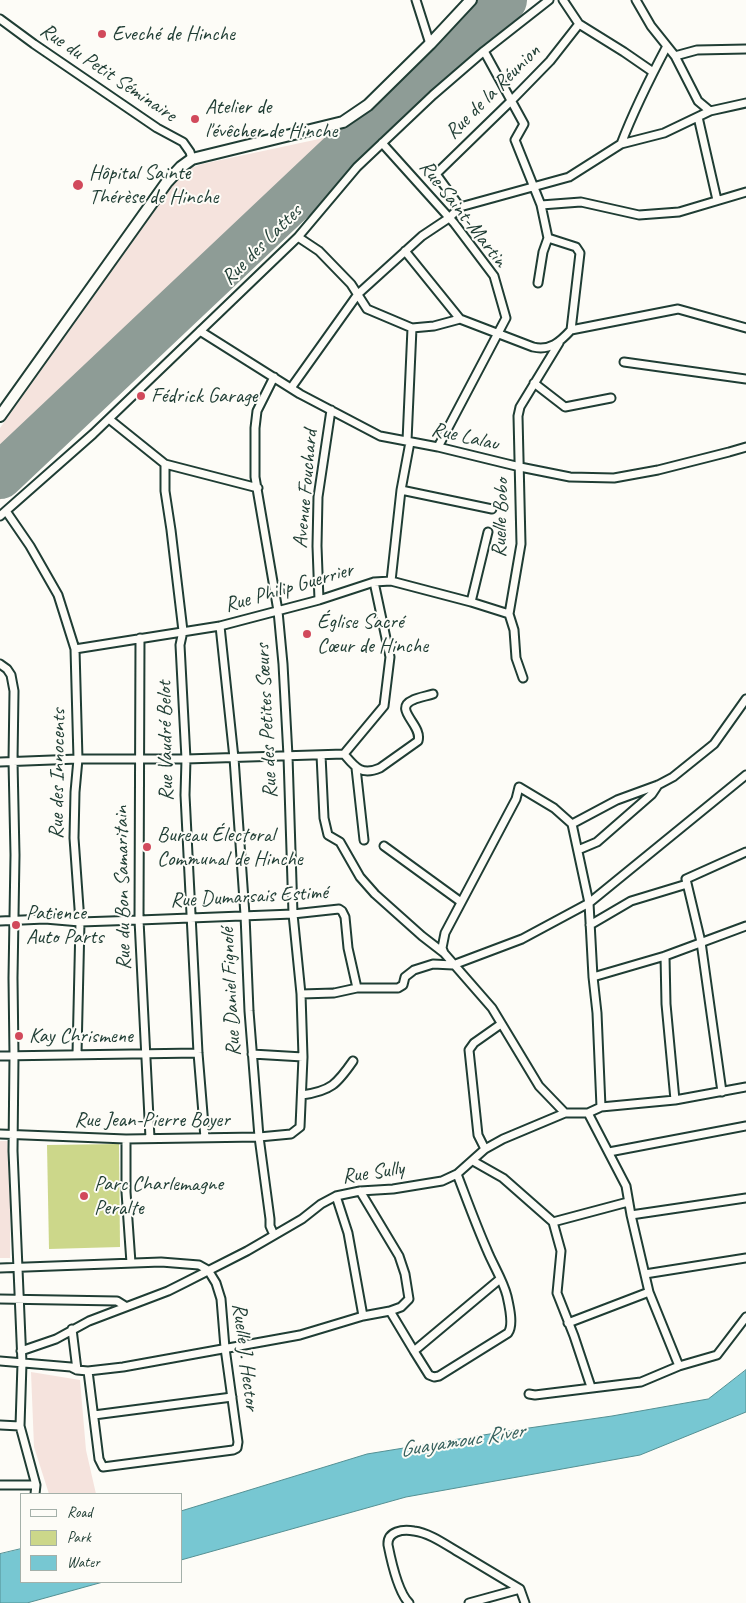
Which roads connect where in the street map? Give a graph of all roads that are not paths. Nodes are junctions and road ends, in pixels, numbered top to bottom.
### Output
1 (416, 0) edge
2 (471, 0) edge
3 (549, 0) edge
4 (562, 0) edge
5 (636, 0) edge
6 (0, 19) edge
7 (579, 24) junction
8 (430, 44) junction
9 (667, 46) junction
10 (746, 49) edge
11 (484, 51) junction
12 (675, 56) junction
13 (653, 72) junction
14 (511, 101) junction
15 (746, 104) edge
16 (710, 111) junction
17 (698, 117) junction
18 (382, 143) junction
19 (621, 144) junction
20 (192, 159) junction
21 (534, 187) junction
22 (746, 192) edge
23 (717, 200) junction
24 (541, 205) junction
25 (460, 207) junction
26 (449, 218) junction
27 (298, 237) junction
28 (548, 238) junction
29 (405, 251) junction
30 (538, 283) dead end
31 (358, 294) junction
32 (460, 319) junction
33 (412, 328) junction
34 (746, 328) edge
35 (571, 330) junction
36 (200, 331) junction
37 (498, 332) junction
38 (559, 343) junction
39 (624, 362) dead end
40 (274, 378) junction
41 (746, 379) edge
42 (534, 384) junction
43 (290, 388) junction
44 (610, 398) dead end
45 (331, 410) junction
46 (0, 416) edge
47 (109, 419) junction
48 (409, 442) junction
49 (438, 447) junction
50 (746, 447) edge
51 (164, 464) junction
52 (520, 468) junction
53 (258, 488) junction
54 (401, 490) junction
55 (492, 508) dead end
56 (3, 513) edge
57 (488, 532) dead end
58 (391, 581) junction
59 (374, 582) junction
60 (319, 600) junction
61 (472, 602) junction
62 (278, 611) junction
63 (509, 614) junction
64 (220, 626) junction
65 (183, 632) junction
66 (140, 638) junction
67 (75, 648) junction
68 (0, 664) edge
69 (523, 678) dead end
70 (433, 694) dead end
71 (746, 699) edge
72 (321, 754) junction
73 (344, 754) junction
74 (288, 756) junction
75 (234, 758) junction
76 (78, 759) junction
77 (140, 759) junction
78 (186, 759) junction
79 (13, 761) junction
80 (0, 762) edge
81 (356, 768) junction
82 (746, 775) edge
83 (658, 785) junction
84 (572, 824) junction
85 (364, 840) dead end
86 (384, 846) dead end
87 (578, 850) junction
88 (746, 852) edge
89 (687, 884) junction
90 (461, 902) junction
91 (589, 903) junction
92 (293, 914) junction
93 (244, 915) junction
94 (190, 918) junction
95 (0, 920) edge
96 (13, 920) junction
97 (139, 920) junction
98 (80, 922) junction
99 (590, 925) junction
100 (746, 926) edge
101 (701, 942) junction
102 (444, 953) junction
103 (665, 956) junction
104 (453, 965) junction
105 (593, 977) junction
106 (357, 988) junction
107 (301, 994) junction
108 (502, 1024) junction
109 (198, 1053) junction
110 (77, 1054) junction
111 (146, 1054) junction
112 (252, 1054) junction
113 (0, 1056) edge
114 (14, 1056) junction
115 (303, 1057) junction
116 (353, 1061) dead end
117 (746, 1087) edge
118 (722, 1092) junction
119 (302, 1095) junction
120 (675, 1100) junction
121 (601, 1107) junction
122 (588, 1112) junction
123 (565, 1113) junction
124 (746, 1126) edge
125 (300, 1127) joint
126 (0, 1134) edge
127 (13, 1134) junction
128 (150, 1138) junction
129 (204, 1138) junction
130 (259, 1138) junction
131 (126, 1139) junction
132 (485, 1149) junction
133 (609, 1152) junction
134 (473, 1161) junction
135 (457, 1174) junction
136 (360, 1191) junction
137 (336, 1196) junction
138 (746, 1198) edge
139 (628, 1202) junction
140 (631, 1215) junction
141 (553, 1222) junction
142 (274, 1235) junction
143 (746, 1258) edge
144 (131, 1263) junction
145 (18, 1267) junction
146 (0, 1268) edge
147 (208, 1270) junction
148 (645, 1274) junction
149 (500, 1280) junction
150 (649, 1292) junction
151 (0, 1298) edge
152 (19, 1300) junction
153 (125, 1306) junction
154 (390, 1311) junction
155 (363, 1316) junction
156 (746, 1317) edge
157 (568, 1324) junction
158 (72, 1329) junction
159 (225, 1348) junction
160 (21, 1351) junction
161 (414, 1351) junction
162 (0, 1361) edge
163 (22, 1363) junction
164 (678, 1366) junction
165 (77, 1370) junction
166 (88, 1371) junction
167 (591, 1387) junction
168 (529, 1394) dead end
169 (232, 1397) junction
170 (94, 1415) junction
171 (0, 1425) edge
172 (20, 1426) junction
173 (0, 1484) edge
174 (36, 1484) junction
175 (35, 1493) edge
176 (520, 1588) junction
177 (409, 1603) edge
178 (469, 1603) edge
179 (525, 1603) edge

1 - 8 street
2 - 8 main road
3 - 11 street, Rue des Lattes
4 - 7 street
5 - 9 street
6 - 20 street, Rue du Petit Séminaire
7 - 13 street
7 - 14 street, Rue de la Réunion
8 - 20 main road
9 - 12 street
9 - 13 street
10 - 12 street
11 - 14 street
11 - 18 street, Rue des Lattes
12 - 16 street
13 - 19 street
14 - 21 street
14 - 25 street, Rue de la Réunion
15 - 16 street
16 - 17 street
17 - 19 street
17 - 23 street
18 - 26 street, Rue Saint-Martin
18 - 27 street, Rue des Lattes
19 - 21 street
20 - 46 main road
21 - 24 street
21 - 25 street
22 - 23 street
23 - 24 street
24 - 28 street
25 - 26 street
26 - 29 street
26 - 37 street, Rue Saint-Martin
27 - 31 street
27 - 36 street, Rue des Lattes
28 - 30 street
28 - 35 street
29 - 31 street
29 - 32 street
31 - 33 street
31 - 43 street
32 - 33 street
32 - 37 street
33 - 48 street
34 - 35 street
35 - 38 street, Ruelle Bobo
36 - 40 street, Rue Lalau
36 - 47 street, Rue des Lattes
37 - 38 street
37 - 49 street, Rue Saint-Martin
38 - 42 street, Ruelle Bobo
39 - 41 street
40 - 43 street, Rue Lalau
40 - 53 street, Rue des Petites Sœurs
42 - 44 street
42 - 52 street, Ruelle Bobo
43 - 45 street, Rue Lalau
45 - 48 street, Rue Lalau
45 - 60 street, Avenue Fouchard
47 - 51 street
47 - 56 street, Rue des Lattes
48 - 49 street, Rue Lalau
48 - 54 street
49 - 52 street, Rue Lalau
50 - 52 street, Rue Lalau
51 - 53 street
51 - 65 street, Rue Vaudré Belot
52 - 63 street, Ruelle Bobo
53 - 62 street, Rue des Petites Sœurs
54 - 55 street
54 - 58 street
56 - 67 street, Rue des Innocents
57 - 61 street
58 - 59 street, Rue Philip Guerrier
58 - 61 street, Rue Philip Guerrier
59 - 60 street, Rue Philip Guerrier
59 - 73 street
60 - 62 street, Rue Philip Guerrier
61 - 63 street, Rue Philip Guerrier
62 - 64 street, Rue Philip Guerrier
62 - 74 street, Rue des Petites Sœurs
63 - 69 street
64 - 65 street, Rue Philip Guerrier
64 - 75 street, Rue Daniel Fignolé
65 - 66 street, Rue Philip Guerrier
65 - 78 street, Rue Vaudré Belot
66 - 67 street, Rue Philip Guerrier
66 - 77 street, Rue du Bon Samaritain
67 - 76 street, Rue des Innocents
68 - 79 street
70 - 81 street
71 - 83 street
72 - 73 street
72 - 74 street
72 - 102 street
73 - 81 street
74 - 75 street
74 - 92 street, Rue des Petites Sœurs
75 - 78 street
75 - 93 street, Rue Daniel Fignolé
76 - 77 street
76 - 79 street
76 - 98 street, Rue des Innocents
77 - 78 street
77 - 97 street, Rue du Bon Samaritain
78 - 94 street, Rue Vaudré Belot
79 - 80 street
79 - 96 street
81 - 85 street
82 - 91 street
83 - 84 street
83 - 87 street
84 - 87 street
84 - 90 street
86 - 90 street
87 - 91 street
88 - 89 street
89 - 99 street
89 - 101 street
90 - 102 street
91 - 99 street
91 - 104 street
92 - 93 street, Rue Dumarsais Estimé
92 - 106 street, Rue Dumarsais Estimé
92 - 107 street, Rue des Petites Sœurs
93 - 94 street, Rue Dumarsais Estimé
93 - 112 street, Rue Daniel Fignolé
94 - 97 street, Rue Dumarsais Estimé
94 - 109 street, Rue Vaudré Belot
95 - 96 street, Rue Dumarsais Estimé
96 - 98 street, Rue Dumarsais Estimé
96 - 114 street
97 - 98 street, Rue Dumarsais Estimé
97 - 111 street, Rue du Bon Samaritain
98 - 110 street, Rue des Innocents
99 - 105 street
100 - 101 street
101 - 103 street
101 - 118 street
102 - 104 street
103 - 105 street
103 - 120 street
104 - 106 street
104 - 108 street
105 - 121 street
106 - 107 street
107 - 115 street, Rue des Petites Sœurs
108 - 123 street
108 - 132 street
109 - 111 street
109 - 129 street, Rue Vaudré Belot
110 - 111 street
110 - 114 street
111 - 128 street, Rue du Bon Samaritain
112 - 115 street
112 - 130 street, Rue Daniel Fignolé
113 - 114 street
114 - 127 street
115 - 119 street, Rue des Petites Sœurs
116 - 119 street
117 - 118 street, Rue Sully
118 - 120 street, Rue Sully
119 - 125 street, Rue des Petites Sœurs
120 - 121 street, Rue Sully
121 - 122 street, Rue Sully
122 - 123 street, Rue Sully
122 - 133 street
123 - 132 street, Rue Sully
124 - 133 street
125 - 130 street, Rue Jean-Pierre Boyer
126 - 127 street, Rue Jean-Pierre Boyer
127 - 131 street, Rue Jean-Pierre Boyer
127 - 145 street
128 - 129 street, Rue Jean-Pierre Boyer
128 - 131 street, Rue Jean-Pierre Boyer
129 - 130 street, Rue Jean-Pierre Boyer
130 - 142 street, Rue Daniel Fignolé
131 - 144 street
132 - 134 street, Rue Sully
133 - 139 street
134 - 135 street, Rue Sully
134 - 141 street
135 - 136 street, Rue Sully
135 - 149 street
136 - 137 street, Rue Sully
136 - 154 street
137 - 142 street, Rue Sully
137 - 155 street
138 - 140 street
139 - 140 street
139 - 141 street
140 - 148 street
141 - 157 street
142 - 147 street, Rue Sully
143 - 148 street
144 - 145 street
144 - 147 street
145 - 146 street
145 - 152 street
147 - 153 street, Rue Sully
147 - 159 street, Ruelle J. Hector
148 - 150 street
149 - 161 street
149 - 161 street
150 - 157 street
150 - 164 street
151 - 152 street
152 - 153 street
152 - 160 street
153 - 158 street, Rue Sully
154 - 155 street
154 - 161 street
155 - 159 street
156 - 164 street
157 - 167 street
158 - 160 street, Rue Sully
158 - 165 street
159 - 166 street
159 - 169 street, Ruelle J. Hector
160 - 163 street
162 - 163 street
163 - 165 street
163 - 172 street
164 - 167 street
165 - 166 street
166 - 170 street
167 - 168 street
169 - 170 street
169 - 170 street, Ruelle J. Hector
171 - 172 street
172 - 174 street
173 - 174 street
174 - 175 street
176 - 177 street
176 - 178 street
176 - 179 street

